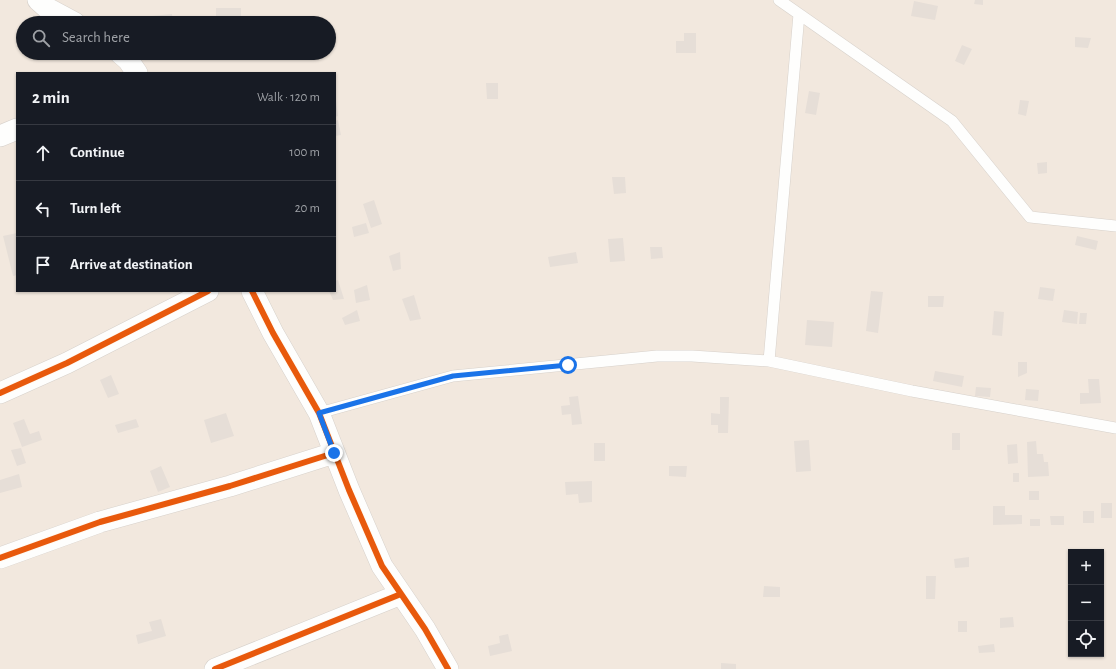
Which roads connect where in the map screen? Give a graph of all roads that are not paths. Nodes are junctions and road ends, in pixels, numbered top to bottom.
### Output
1 (38, 0) edge
2 (779, 0) edge
3 (799, 14) junction
4 (62, 16) edge
5 (128, 60) edge
6 (136, 72) edge
7 (16, 129) edge
8 (0, 136) edge
9 (1116, 226) edge
10 (206, 292) edge
11 (252, 292) edge
12 (769, 362) junction
13 (0, 393) edge
14 (319, 413) junction
15 (1116, 428) edge
16 (334, 453) junction
17 (0, 558) edge
18 (401, 594) junction
19 (215, 669) edge
20 (448, 669) edge

1 - 4 street
2 - 3 lane
3 - 9 lane
3 - 12 lane
5 - 6 street
7 - 8 street
10 - 13 street
11 - 14 street
12 - 14 lane
12 - 15 lane
14 - 16 street
16 - 17 street
16 - 18 street
18 - 19 street
18 - 20 street

